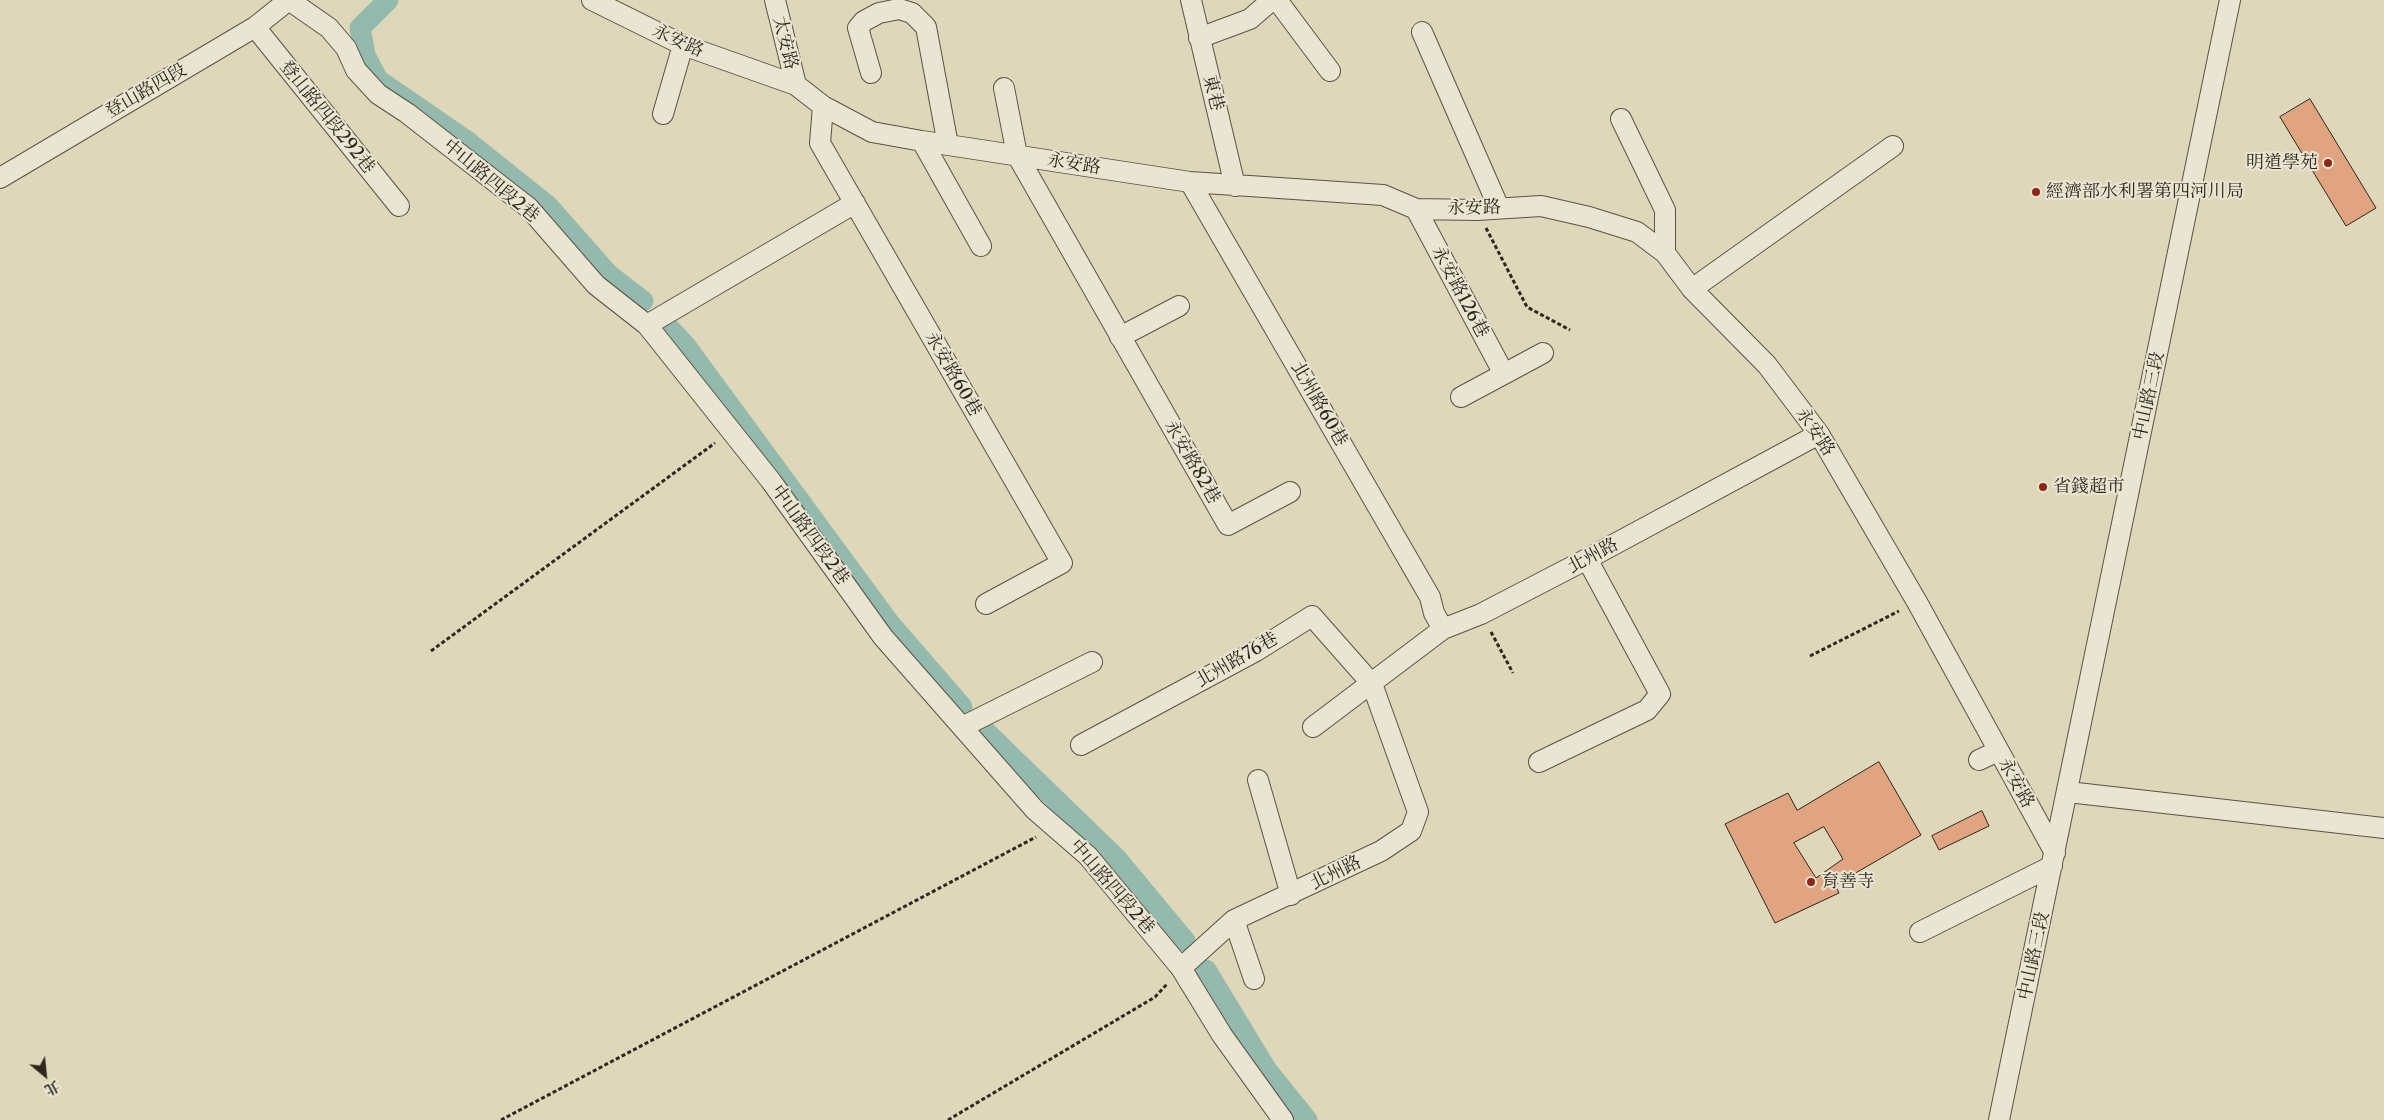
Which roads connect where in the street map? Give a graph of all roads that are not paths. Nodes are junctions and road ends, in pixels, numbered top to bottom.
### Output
1 (289, 0) edge
2 (592, 0) edge
3 (775, 0) edge
4 (1191, 0) edge
5 (1272, 0) edge
6 (1277, 0) edge
7 (2230, 0) edge
8 (254, 28) junction
9 (1422, 32) dead end
10 (1199, 38) junction
11 (683, 45) junction
12 (1330, 71) dead end
13 (871, 72) dead end
14 (796, 85) junction
15 (1004, 88) dead end
16 (823, 106) junction
17 (663, 114) dead end
18 (1621, 119) dead end
19 (922, 141) junction
20 (948, 145) junction
21 (1893, 146) dead end
22 (1017, 155) junction
23 (0, 178) edge
24 (1190, 182) junction
25 (1235, 186) junction
26 (855, 203) junction
27 (399, 206) dead end
28 (1499, 208) junction
29 (1416, 209) junction
30 (982, 246) dead end
31 (1665, 253) junction
32 (1692, 289) junction
33 (1179, 306) dead end
34 (647, 325) junction
35 (1120, 337) junction
36 (1543, 353) dead end
37 (1504, 374) junction
38 (1461, 398) dead end
39 (1819, 434) junction
40 (1290, 492) dead end
41 (1588, 559) junction
42 (986, 604) dead end
43 (1443, 629) junction
44 (1092, 662) dead end
45 (1372, 684) junction
46 (962, 727) junction
47 (1313, 727) dead end
48 (1081, 745) dead end
49 (1998, 751) junction
50 (1979, 760) dead end
51 (1539, 762) dead end
52 (1258, 780) dead end
53 (2068, 792) junction
54 (2384, 828) edge
55 (2054, 860) junction
56 (1290, 895) junction
57 (1234, 920) junction
58 (1920, 932) dead end
59 (1182, 968) junction
60 (1254, 979) dead end
61 (1283, 1120) edge
62 (1999, 1120) edge

1 - 8 street, 登山路四段
1 - 34 street, 中山路四段2巷
2 - 11 street, 永安路
3 - 14 street, 太安路
4 - 10 street, 東巷
5 - 10 street
6 - 12 street
7 - 53 street, 中山路三段
8 - 23 street, 登山路四段
8 - 27 street, 登山路四段292巷
9 - 28 street
10 - 25 street, 東巷
11 - 14 street, 永安路
11 - 17 street
13 - 20 street
14 - 16 street, 永安路
15 - 22 street, 永安路82巷
16 - 19 street, 永安路
16 - 26 street, 永安路60巷
18 - 31 street
19 - 20 street, 永安路
19 - 30 street
20 - 22 street, 永安路
21 - 32 street
22 - 24 street, 永安路
22 - 35 street, 永安路82巷
24 - 25 street, 永安路
24 - 43 street, 北州路60巷
25 - 29 street, 永安路
26 - 34 street
26 - 42 street, 永安路60巷
28 - 29 street, 永安路
28 - 31 street, 永安路
29 - 37 street, 永安路126巷
31 - 32 street, 永安路
32 - 39 street, 永安路
33 - 35 street
34 - 46 street, 中山路四段2巷
35 - 40 street, 永安路82巷
36 - 37 street
37 - 38 street
39 - 41 street, 北州路
39 - 49 street, 永安路
41 - 43 street, 北州路
41 - 51 street
43 - 45 street, 北州路
44 - 46 street
45 - 47 street, 北州路
45 - 48 street, 北州路76巷
45 - 56 street, 北州路
46 - 59 street, 中山路四段2巷
49 - 50 street
49 - 55 street, 永安路
52 - 56 street
53 - 54 street
53 - 55 street, 中山路三段
55 - 58 street
55 - 62 street, 中山路三段
56 - 57 street, 北州路
57 - 59 street, 北州路
57 - 60 street
59 - 61 street, 中山路四段2巷

